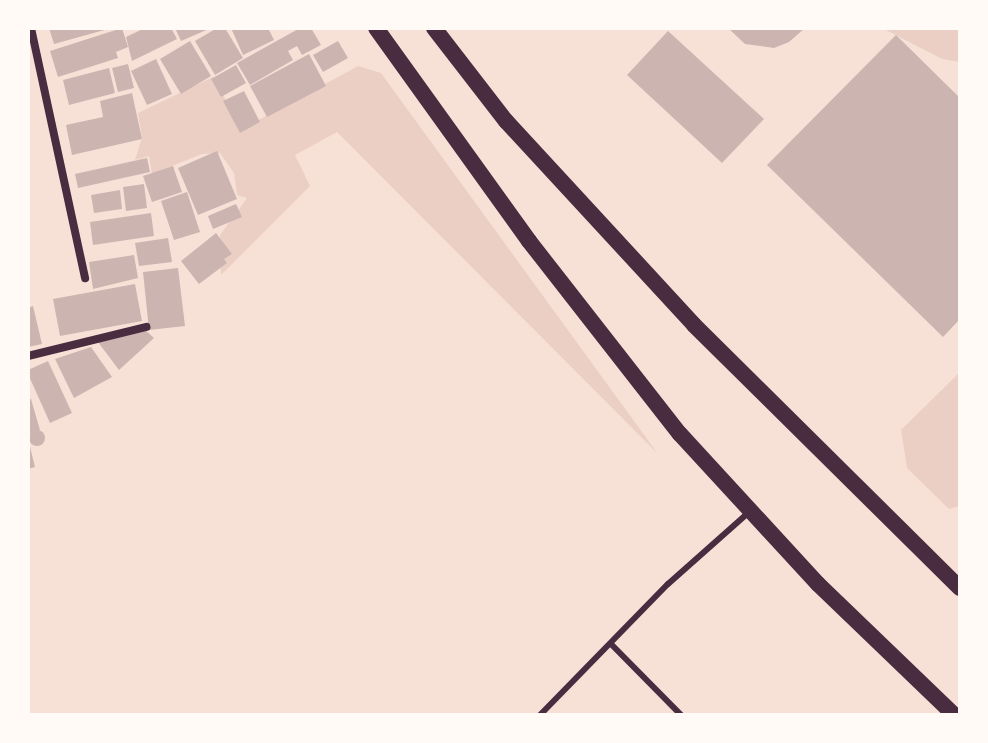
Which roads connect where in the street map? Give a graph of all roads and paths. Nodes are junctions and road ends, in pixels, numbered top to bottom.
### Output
1 (31, 28) edge
2 (376, 28) edge
3 (434, 28) edge
4 (85, 278) dead end
5 (146, 327) dead end
6 (28, 356) edge
7 (750, 510) junction
8 (960, 588) edge
9 (611, 644) junction
10 (540, 715) edge
11 (681, 715) edge
12 (954, 715) edge

1 - 4 street
2 - 7 main road
3 - 8 main road
5 - 6 street
7 - 9 lane
7 - 12 main road
9 - 10 lane
9 - 11 lane

